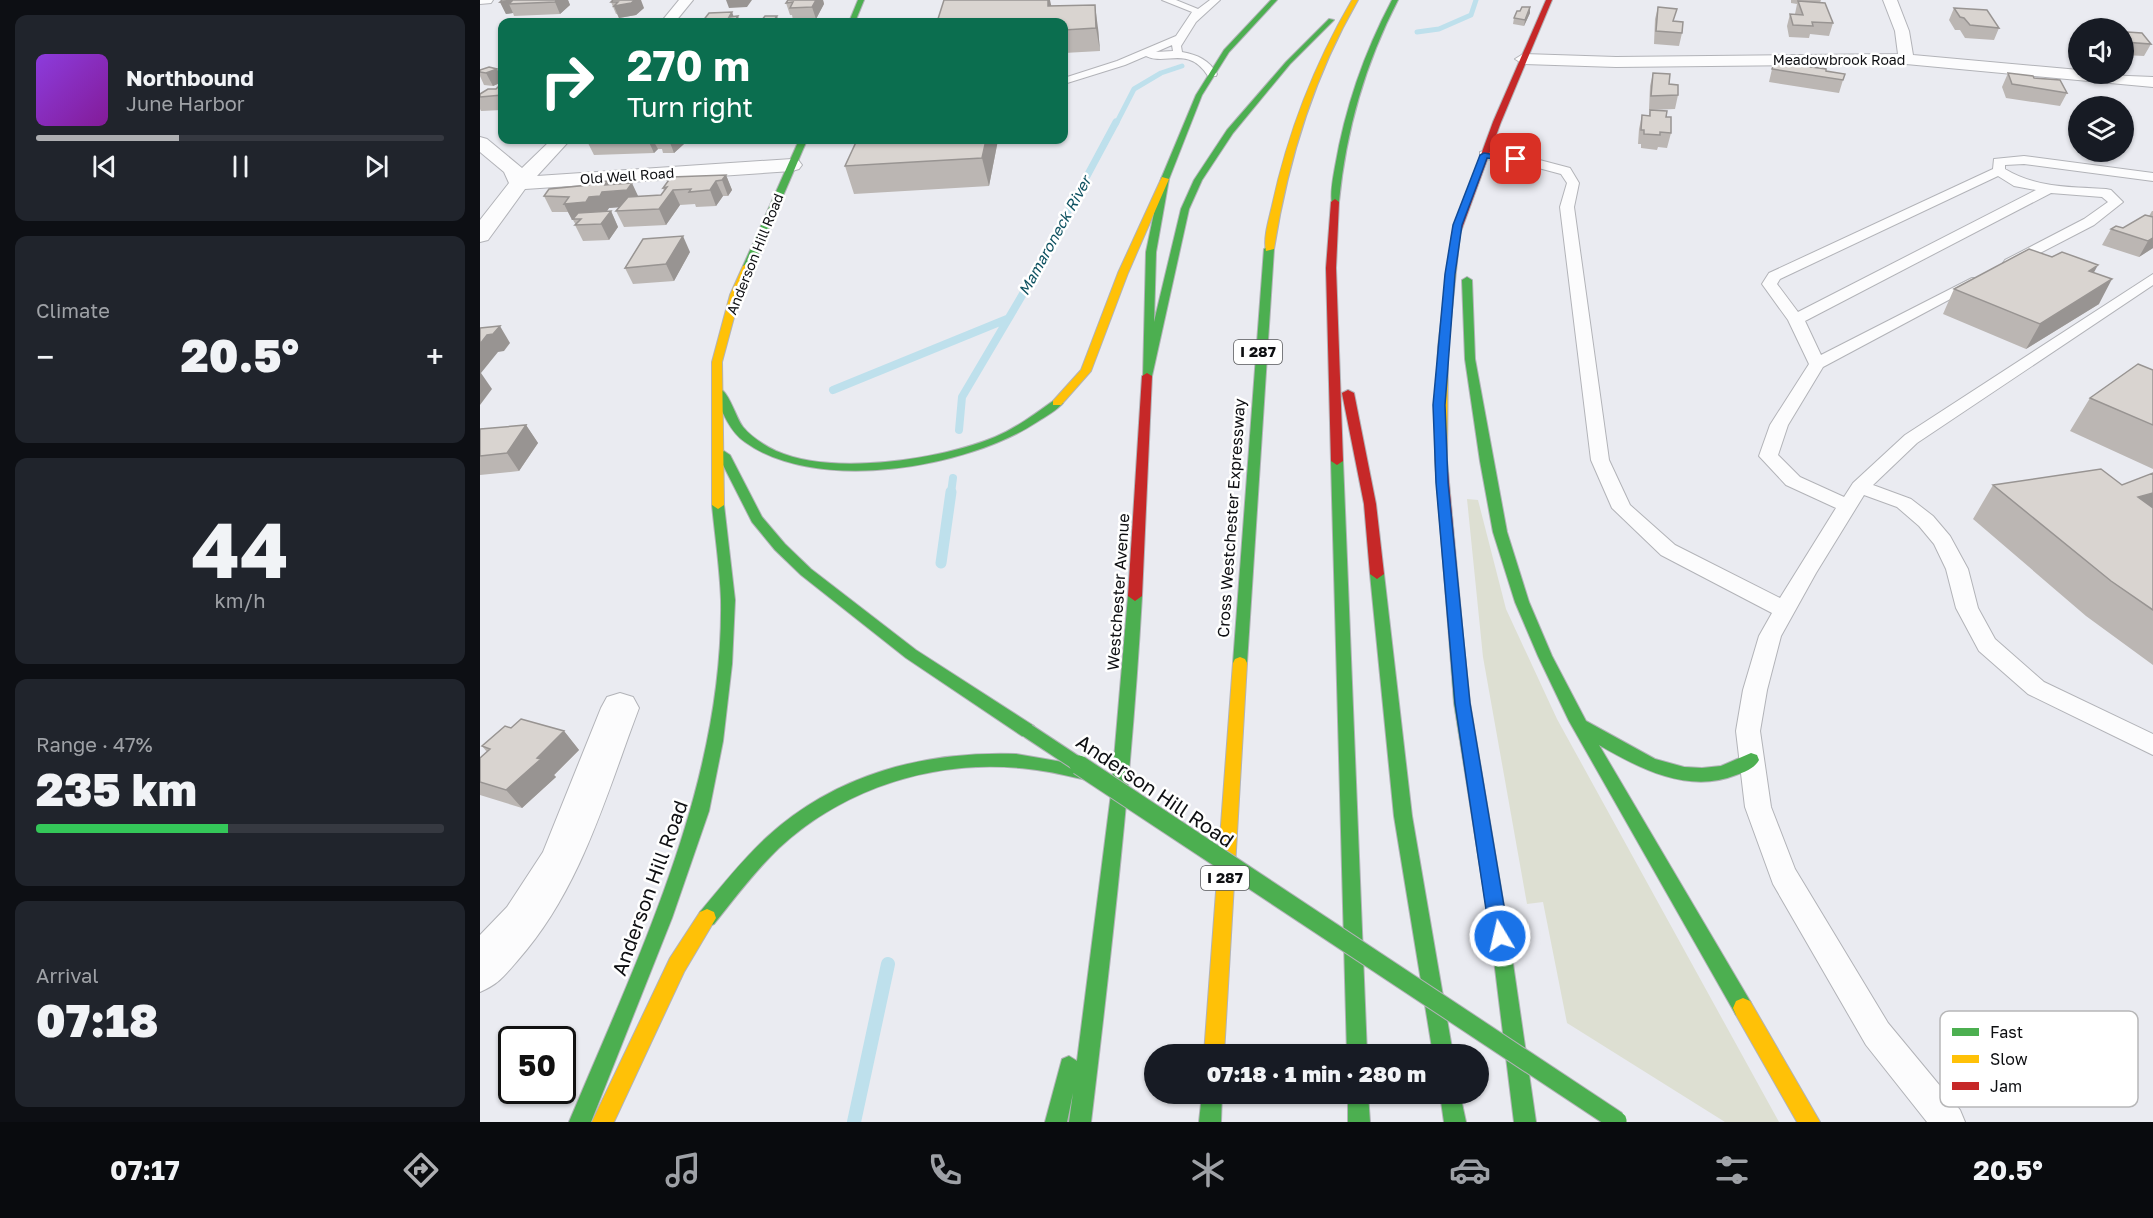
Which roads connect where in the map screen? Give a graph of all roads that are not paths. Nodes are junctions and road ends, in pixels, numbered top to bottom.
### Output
1 (480, 0) edge
2 (486, 0) edge
3 (686, 0) edge
4 (861, 0) edge
5 (1166, 0) edge
6 (1216, 0) edge
7 (1274, 0) edge
8 (1353, 0) edge
9 (1395, 0) edge
10 (1549, 0) edge
11 (1890, 0) edge
12 (1197, 15) junction
13 (671, 18) edge
14 (854, 18) edge
15 (1179, 38) junction
16 (1183, 55) junction
17 (1136, 57) junction
18 (1906, 59) junction
19 (1523, 60) junction
20 (1212, 74) junction
21 (1068, 80) edge
22 (2153, 81) edge
23 (480, 143) edge
24 (557, 144) edge
25 (801, 144) edge
26 (1482, 159) junction
27 (792, 165) junction
28 (1999, 171) junction
29 (2153, 177) edge
30 (1165, 179) junction
31 (519, 183) junction
32 (2049, 189) junction
33 (1472, 229) dead end
34 (480, 235) edge
35 (1468, 262) dead end
36 (2153, 278) edge
37 (1330, 315) junction
38 (1796, 319) junction
39 (1817, 364) junction
40 (1148, 376) junction
41 (717, 386) junction
42 (719, 443) junction
43 (1860, 487) junction
44 (1848, 506) junction
45 (1785, 610) junction
46 (620, 708) dead end
47 (1582, 726) junction
48 (2153, 745) edge
49 (1751, 760) junction
50 (1097, 775) junction
51 (1108, 903) junction
52 (480, 969) edge
53 (1078, 1030) dead end
54 (1215, 1044) edge
55 (1357, 1044) edge
56 (1441, 1044) edge
57 (1072, 1053) dead end
58 (1211, 1104) edge
59 (1358, 1104) edge
60 (1452, 1104) edge
61 (1617, 1121) edge
62 (580, 1122) edge
63 (603, 1122) edge
64 (1056, 1122) edge
65 (1080, 1122) edge
66 (1210, 1122) edge
67 (1359, 1122) edge
68 (1455, 1122) edge
69 (1525, 1122) edge
70 (1809, 1122) edge
71 (1948, 1122) edge

1 - 2 street
3 - 13 street
4 - 14 main road
5 - 12 lane
6 - 12 lane
7 - 20 main road, Westchester Avenue
8 - 40 main road
8 - 54 main road, Cross Westchester Expressway / I 287
9 - 37 main road
10 - 19 main road
11 - 18 street
12 - 15 lane
15 - 16 lane
15 - 17 lane
16 - 17 lane
16 - 20 lane
17 - 21 lane
18 - 19 street, Meadowbrook Road
18 - 22 street, Meadowbrook Road
19 - 26 main road
20 - 30 main road, Westchester Avenue
23 - 31 street
24 - 31 street
25 - 27 main road, Anderson Hill Road
26 - 33 main road
26 - 45 lane
26 - 69 main road
27 - 31 street, Old Well Road
27 - 41 main road, Anderson Hill Road
28 - 29 lane
28 - 32 lane
28 - 38 lane
30 - 40 main road, Westchester Avenue
30 - 41 main road
31 - 34 street
32 - 38 lane
32 - 39 lane
35 - 47 main road
36 - 43 lane
37 - 55 main road
37 - 56 main road
38 - 39 lane
39 - 44 lane
40 - 51 main road, Westchester Avenue
41 - 42 main road, Anderson Hill Road
42 - 50 main road, Anderson Hill Road, bridge
42 - 62 main road, Anderson Hill Road
43 - 44 lane
43 - 48 lane
44 - 45 lane
45 - 49 lane
46 - 52 street
47 - 49 main road
47 - 70 main road
49 - 71 lane
50 - 61 main road, Anderson Hill Road, bridge
50 - 63 main road, bridge
51 - 53 main road
51 - 65 main road, Westchester Avenue
57 - 64 main road
58 - 66 main road
59 - 67 main road
60 - 68 main road

